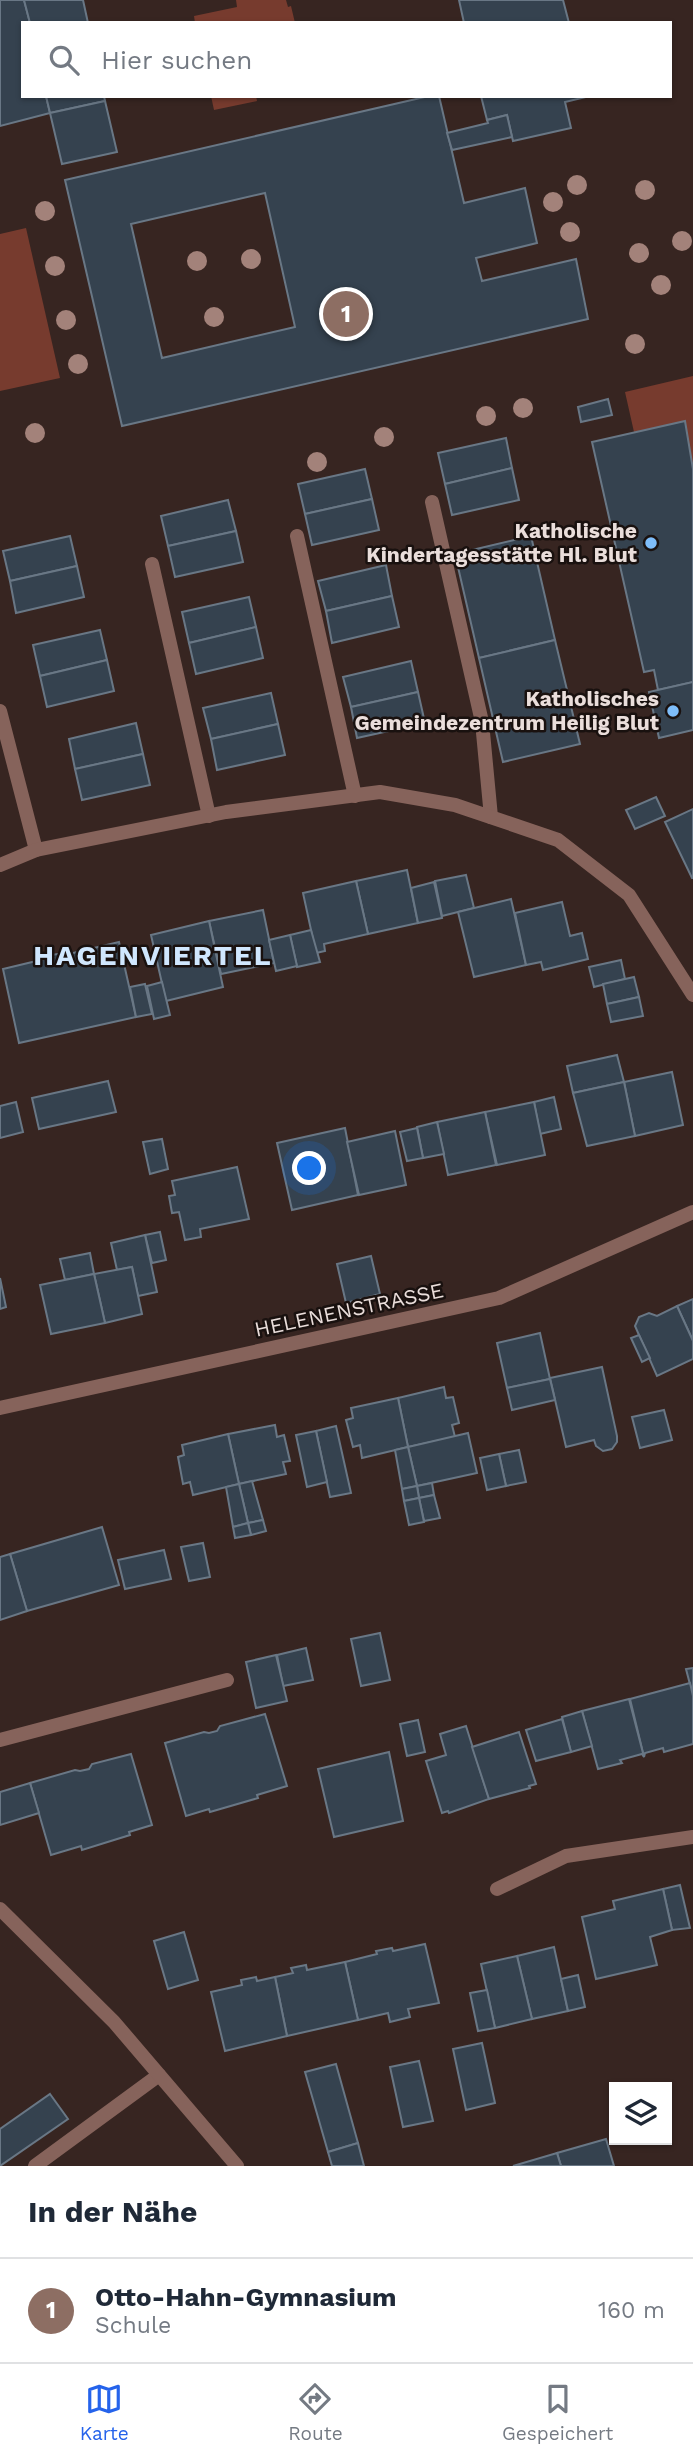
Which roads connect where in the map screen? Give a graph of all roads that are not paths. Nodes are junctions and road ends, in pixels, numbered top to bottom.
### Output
1 (432, 502) dead end
2 (297, 536) dead end
3 (152, 564) dead end
4 (0, 711) edge
5 (355, 796) junction
6 (209, 816) junction
7 (491, 817) junction
8 (36, 850) junction
9 (0, 866) edge
10 (693, 995) edge
11 (693, 1212) edge
12 (0, 1408) edge
13 (227, 1680) dead end
14 (0, 1740) edge
15 (693, 1837) edge
16 (497, 1889) dead end
17 (0, 1909) edge
18 (159, 2075) junction
19 (35, 2166) edge
20 (237, 2166) edge

1 - 7 street
2 - 5 street
3 - 6 street
4 - 8 street
5 - 6 street
5 - 7 street
6 - 8 street
7 - 10 street
8 - 9 street
11 - 12 street, HELENENSTRASSE
13 - 14 street
15 - 16 street
17 - 18 street
18 - 19 street
18 - 20 street

